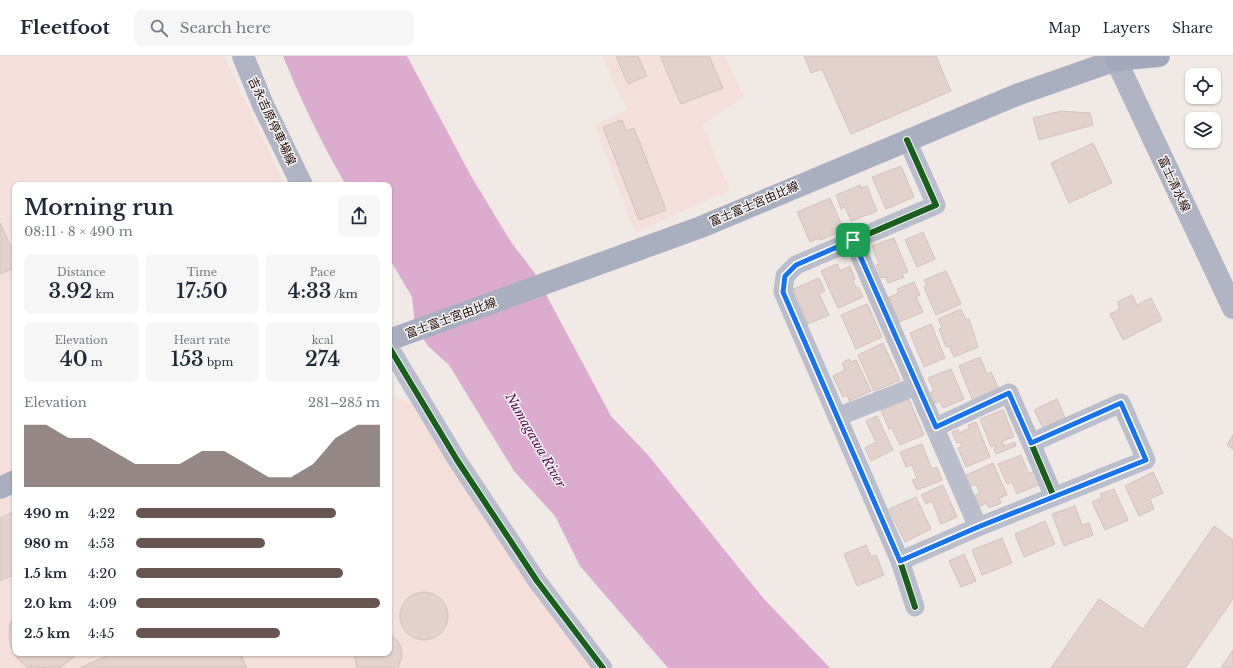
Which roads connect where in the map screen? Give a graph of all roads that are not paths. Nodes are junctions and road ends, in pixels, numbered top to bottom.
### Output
1 (243, 56) edge
2 (1159, 56) edge
3 (1117, 57) edge
4 (907, 140) junction
5 (301, 182) edge
6 (853, 240) junction
7 (1233, 308) edge
8 (392, 341) edge
9 (392, 343) edge
10 (916, 386) junction
11 (837, 417) junction
12 (936, 427) junction
13 (1031, 443) junction
14 (12, 482) edge
15 (0, 488) edge
16 (1054, 496) junction
17 (978, 527) junction
18 (900, 561) junction
19 (915, 608) dead end
20 (604, 668) edge

1 - 5 main road, 吉永吉原停車場線
2 - 3 highway
3 - 4 main road, 富士富士宮由比線
3 - 7 main road, 富士清水線
4 - 6 street
4 - 8 main road, 富士富士宮由比線
6 - 10 street
6 - 11 street
9 - 20 street
10 - 11 street
10 - 12 street
11 - 18 street
12 - 13 street
12 - 17 street
13 - 16 street
13 - 16 street
14 - 15 main road
16 - 17 street
17 - 18 street
18 - 19 street

